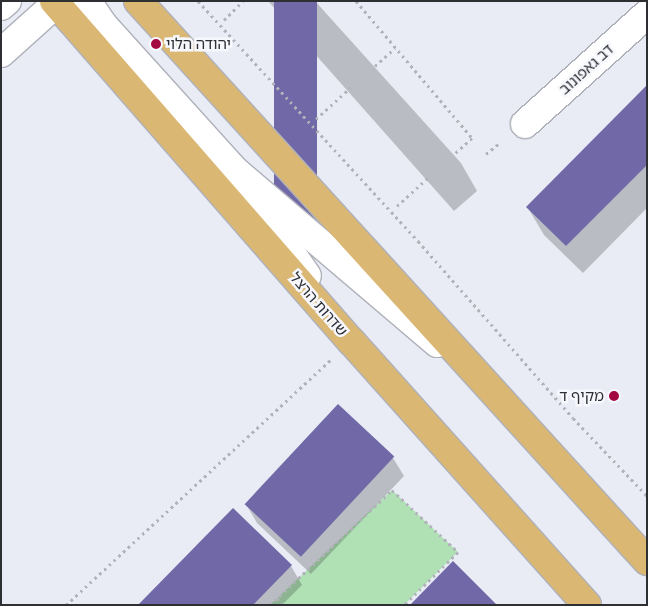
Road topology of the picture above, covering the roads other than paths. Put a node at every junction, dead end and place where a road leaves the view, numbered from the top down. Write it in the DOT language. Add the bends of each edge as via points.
graph roads {
  1 [pos="7,1"];
  2 [pos="87,1"];
  3 [pos="138,1"];
  4 [pos="57,2"];
  5 [pos="1,6"];
  6 [pos="647,14"];
  7 [pos="1,53"];
  8 [pos="524,124"];
  9 [pos="234,170"];
  10 [pos="351,341"];
  11 [pos="489,387"];
  12 [pos="647,561"];
  13 [pos="587,605"];
  1 -- 5 [label="street"];
  2 -- 9 [label="street" via="104,26"];
  3 -- 11 [label="main road"];
  4 -- 7 [label="street"];
  4 -- 10 [label="main road, שדרות הרצל"];
  6 -- 8 [label="street, דב גאפונוב"];
  9 -- 10 [label="street"];
  9 -- 11 [label="street"];
  10 -- 13 [label="main road, שדרות הרצל"];
  11 -- 12 [label="main road"];
}
